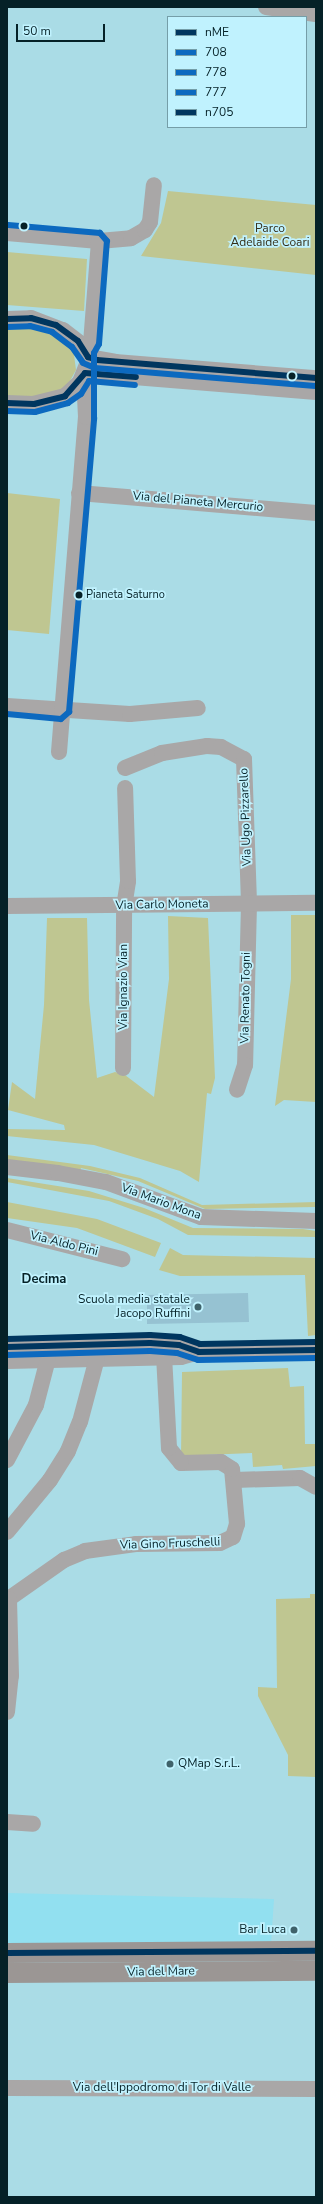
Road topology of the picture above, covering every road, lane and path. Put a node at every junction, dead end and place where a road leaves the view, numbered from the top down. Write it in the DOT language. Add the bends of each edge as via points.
graph roads {
  1 [pos="266,7"];
  2 [pos="316,14"];
  3 [pos="154,185"];
  4 [pos="7,233"];
  5 [pos="99,241"];
  6 [pos="7,319"];
  7 [pos="86,354"];
  8 [pos="85,375"];
  9 [pos="316,378"];
  10 [pos="316,392"];
  11 [pos="7,403"];
  12 [pos="79,493"];
  13 [pos="316,513"];
  14 [pos="7,706"];
  15 [pos="198,708"];
  16 [pos="61,711"];
  17 [pos="59,752"];
  18 [pos="125,768"];
  19 [pos="125,788"];
  20 [pos="316,903"];
  21 [pos="249,904"];
  22 [pos="7,906"];
  23 [pos="124,907"];
  24 [pos="123,1068"];
  25 [pos="237,1090"];
  26 [pos="7,1168"];
  27 [pos="316,1221"];
  28 [pos="7,1230"];
  29 [pos="122,1259"];
  30 [pos="7,1347"];
  31 [pos="316,1350"];
  32 [pos="199,1352"];
  33 [pos="164,1357"];
  34 [pos="97,1358"];
  35 [pos="48,1359"];
  36 [pos="7,1361"];
  37 [pos="7,1460"];
  38 [pos="235,1480"];
  39 [pos="316,1487"];
  40 [pos="7,1532"];
  41 [pos="8,1599"];
  42 [pos="7,1712"];
  43 [pos="7,1822"];
  44 [pos="33,1824"];
  45 [pos="316,1951"];
  46 [pos="7,1953"];
  47 [pos="316,1971"];
  48 [pos="7,1973"];
  49 [pos="7,2088"];
  50 [pos="316,2089"];
  1 -- 2 [label="street"];
  3 -- 5 [label="street" via="151,216 145,230 131,238"];
  4 -- 5 [label="street"];
  5 -- 7 [label="street" via="91,343"];
  6 -- 7 [label="street" via="31,318 56,325 71,335"];
  7 -- 8 [label="street"];
  7 -- 9 [label="street" via="97,360"];
  8 -- 10 [label="street"];
  8 -- 11 [label="street" via="73,391 60,398 34,404"];
  8 -- 12 [label="street" via="86,417"];
  12 -- 13 [label="street, Via del Pianeta Mercurio"];
  12 -- 16 [label="street"];
  14 -- 16 [label="street"];
  15 -- 16 [label="street" via="130,714"];
  16 -- 17 [label="street"];
  18 -- 21 [label="street, Via Ugo Pizzarello" via="162,753 207,746 226,749 244,759"];
  19 -- 23 [label="street, Via Ignazio Vian" via="128,881"];
  20 -- 21 [label="street, Via Carlo Moneta"];
  21 -- 23 [label="street, Via Carlo Moneta"];
  21 -- 25 [label="street, Via Renato Togni" via="244,1065"];
  22 -- 23 [label="street, Via Carlo Moneta"];
  23 -- 24 [label="street, Via Ignazio Vian"];
  26 -- 27 [label="street, Via Mario Mona" via="53,1172 106,1182 201,1217"];
  28 -- 29 [label="street, Via Aldo Pini"];
  30 -- 32 [label="street" via="150,1343 179,1345"];
  31 -- 32 [label="street"];
  32 -- 33 [label="street" via="181,1357"];
  33 -- 34 [label="street"];
  33 -- 38 [label="street, Via Gino Fruschelli" via="171,1453 181,1463 224,1463 232,1469"];
  34 -- 35 [label="street"];
  34 -- 40 [label="street" via="80,1422 68,1451 50,1480"];
  35 -- 36 [label="street"];
  35 -- 37 [label="street" via="34,1409"];
  38 -- 39 [label="street" via="300,1478"];
  38 -- 41 [label="street, Via Gino Fruschelli" via="237,1527 230,1540 220,1543 122,1545 85,1551 64,1560"];
  41 -- 42 [label="street" via="11,1676"];
  43 -- 44 [label="street"];
  45 -- 46 [label="main road"];
  47 -- 48 [label="main road, Via del Mare"];
  49 -- 50 [label="street, Via dell'Ippodromo di Tor di Valle"];
}
